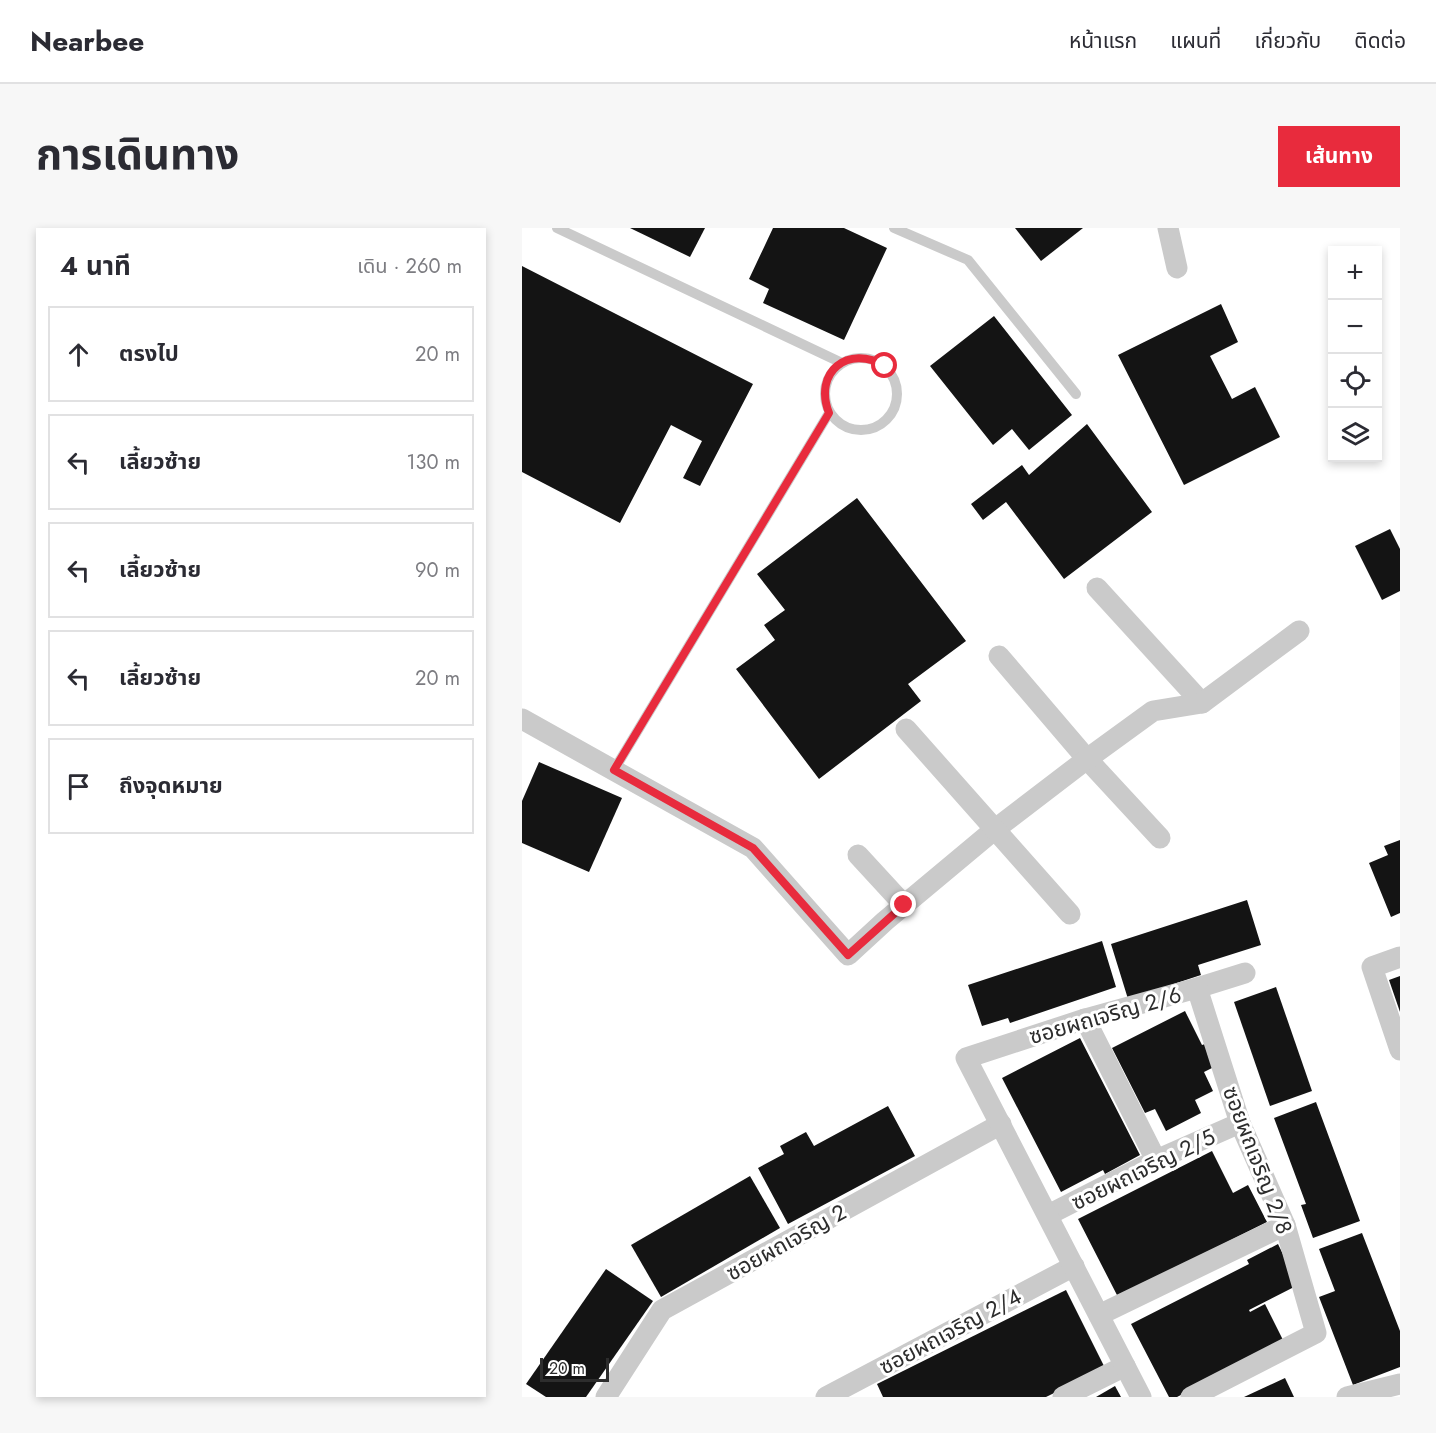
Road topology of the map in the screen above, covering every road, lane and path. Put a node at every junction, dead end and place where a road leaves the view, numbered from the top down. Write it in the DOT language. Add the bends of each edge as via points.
graph roads {
  1 [pos="557,228"];
  2 [pos="894,228"];
  3 [pos="1168,228"];
  4 [pos="1176,268"];
  5 [pos="842,363"];
  6 [pos="1076,394"];
  7 [pos="829,413"];
  8 [pos="1097,588"];
  9 [pos="1299,631"];
  10 [pos="999,656"];
  11 [pos="1202,703"];
  12 [pos="522,719"];
  13 [pos="906,729"];
  14 [pos="1086,759"];
  15 [pos="614,770"];
  16 [pos="994,830"];
  17 [pos="1160,838"];
  18 [pos="858,855"];
  19 [pos="904,905"];
  20 [pos="1070,914"];
  21 [pos="1400,957"];
  22 [pos="1245,973"];
  23 [pos="1197,988"];
  24 [pos="1084,1019"];
  25 [pos="1400,1050"];
  26 [pos="1240,1123"];
  27 [pos="1000,1124"];
  28 [pos="1156,1160"];
  29 [pos="1048,1215"];
  30 [pos="1285,1225"];
  31 [pos="1074,1266"];
  32 [pos="1099,1315"];
  33 [pos="1125,1366"];
  34 [pos="1400,1384"];
  35 [pos="831,1396"];
  36 [pos="606,1397"];
  37 [pos="1063,1397"];
  38 [pos="1141,1397"];
  39 [pos="1191,1397"];
  40 [pos="1347,1397"];
  1 -- 5 [label="lane"];
  2 -- 6 [label="lane" via="968,260"];
  3 -- 4 [label="street"];
  5 -- 7 [label="lane" via="833,370 824,391"];
  5 -- 7 [label="lane" via="864,357 885,366 896,385 895,408 880,425 858,430 847,428"];
  7 -- 15 [label="lane"];
  8 -- 11 [label="street"];
  9 -- 11 [label="street"];
  10 -- 14 [label="street"];
  11 -- 14 [label="street" via="1153,711"];
  12 -- 15 [label="street"];
  13 -- 16 [label="street"];
  14 -- 16 [label="street"];
  14 -- 17 [label="street"];
  15 -- 19 [label="street" via="753,848 848,955"];
  16 -- 19 [label="street"];
  16 -- 20 [label="street"];
  18 -- 19 [label="street"];
  21 -- 25 [label="street" via="1372,967"];
  22 -- 23 [label="street, ซอยผถเจริญ 2/6"];
  23 -- 24 [label="street, ซอยผถเจริญ 2/6"];
  23 -- 26 [label="street, ซอยผถเจริญ 2/8"];
  24 -- 27 [label="street, ซอยผถเจริญ 2/6" via="966,1058"];
  24 -- 28 [label="street"];
  26 -- 28 [label="street, ซอยผถเจริญ 2/5"];
  26 -- 30 [label="street, ซอยผถเจริญ 2/8"];
  27 -- 29 [label="street"];
  27 -- 36 [label="street, ซอยผถเจริญ 2" via="662,1310"];
  28 -- 29 [label="street, ซอยผถเจริญ 2/5"];
  29 -- 31 [label="street"];
  30 -- 32 [label="street"];
  30 -- 39 [label="street, ซอยผถเจริญ 2/8" via="1316,1333"];
  31 -- 32 [label="street"];
  31 -- 35 [label="street, ซอยผถเจริญ 2/4"];
  32 -- 33 [label="street"];
  33 -- 37 [label="street"];
  33 -- 38 [label="street"];
  34 -- 40 [label="street"];
}
